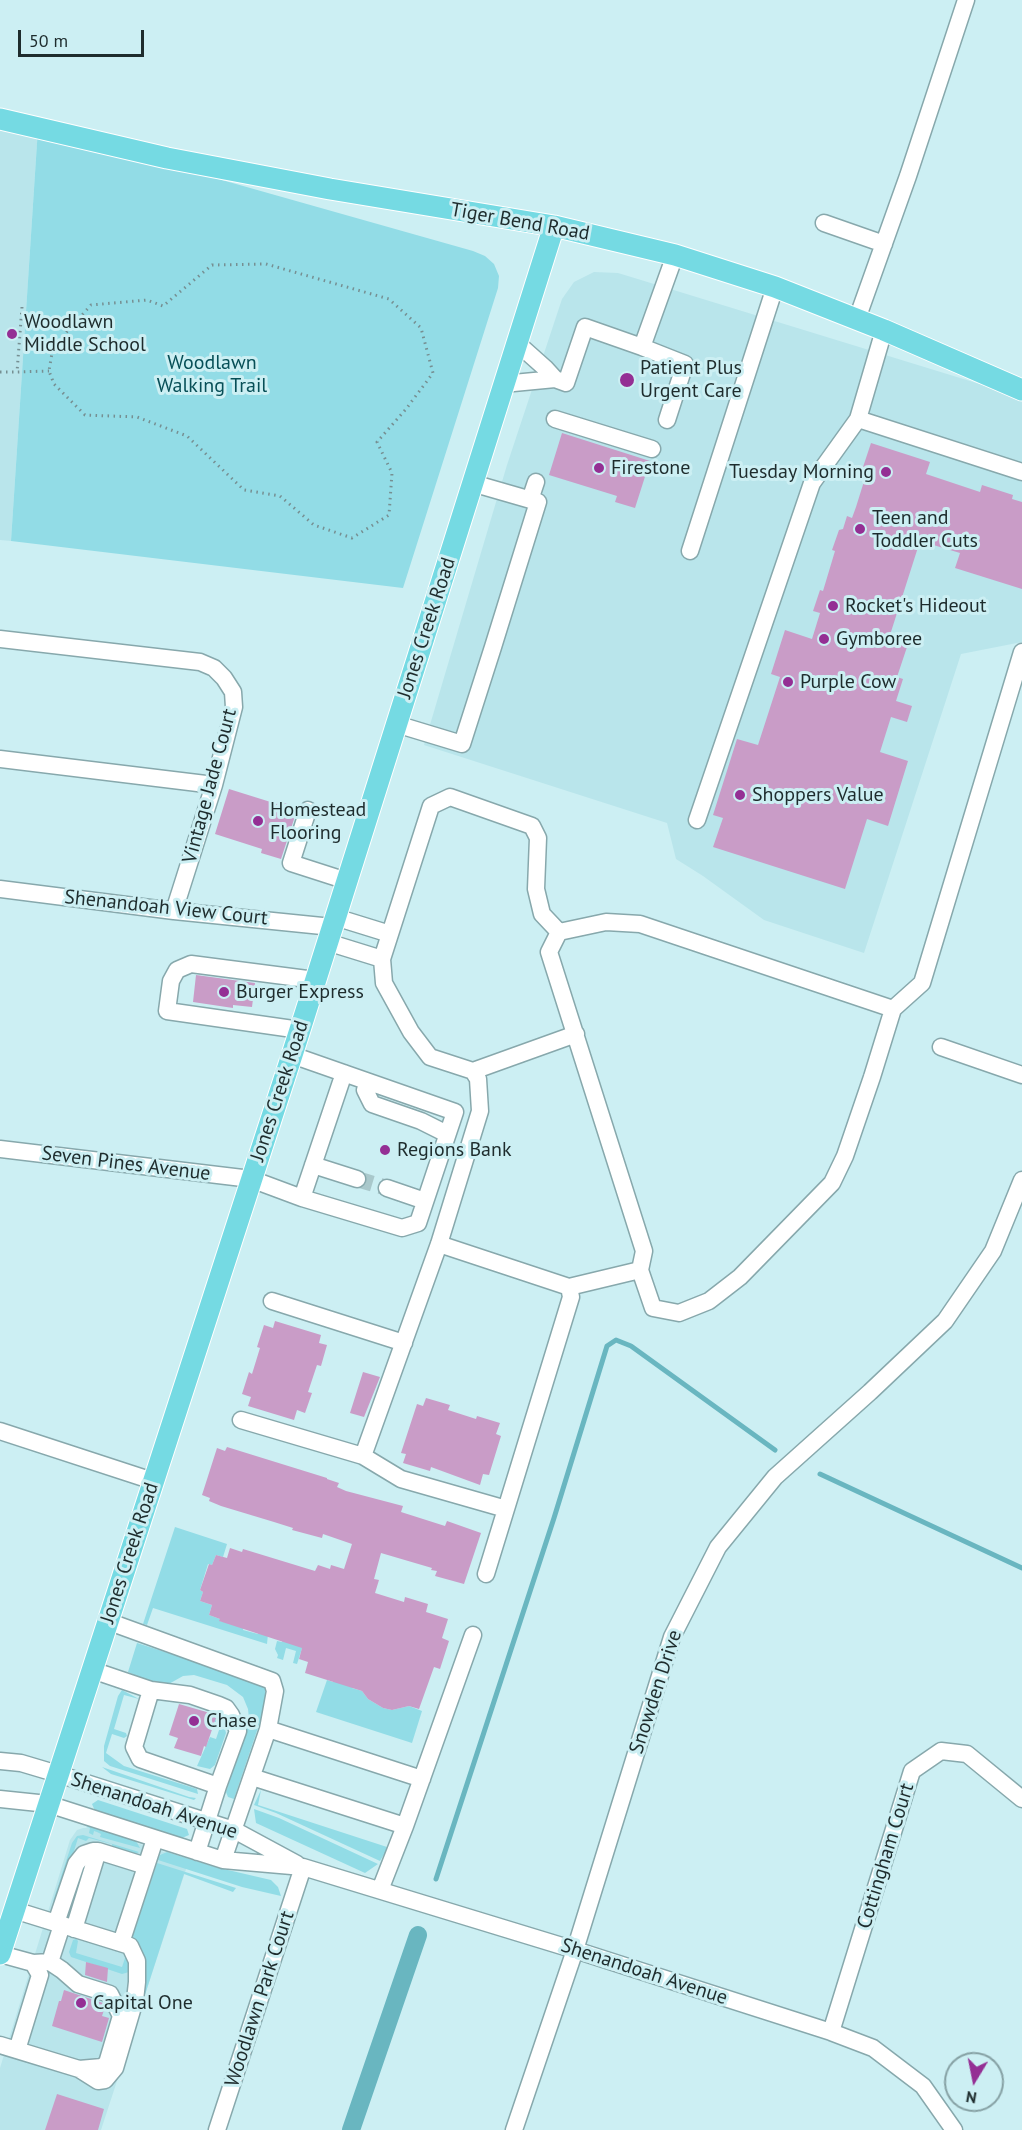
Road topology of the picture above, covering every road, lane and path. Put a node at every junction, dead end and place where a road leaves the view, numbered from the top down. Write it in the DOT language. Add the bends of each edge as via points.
graph roads {
  1 [pos="966,0"];
  2 [pos="0,118"];
  3 [pos="824,223"];
  4 [pos="554,226"];
  5 [pos="884,244"];
  6 [pos="675,255"];
  7 [pos="775,287"];
  8 [pos="22,307"];
  9 [pos="857,319"];
  10 [pos="884,330"];
  11 [pos="516,343"];
  12 [pos="642,347"];
  13 [pos="49,371"];
  14 [pos="0,372"];
  15 [pos="17,372"];
  16 [pos="555,379"];
  17 [pos="503,384"];
  18 [pos="1022,390"];
  19 [pos="555,419"];
  20 [pos="858,419"];
  21 [pos="668,420"];
  22 [pos="651,449"];
  23 [pos="1022,472"];
  24 [pos="536,482"];
  25 [pos="472,483"];
  26 [pos="530,500"];
  27 [pos="690,551"];
  28 [pos="0,639"];
  29 [pos="1022,652"];
  30 [pos="396,724"];
  31 [pos="0,759"];
  32 [pos="214,785"];
  33 [pos="308,810"];
  34 [pos="697,820"];
  35 [pos="346,881"];
  36 [pos="0,889"];
  37 [pos="174,911"];
  38 [pos="332,929"];
  39 [pos="559,932"];
  40 [pos="390,934"];
  41 [pos="382,959"];
  42 [pos="315,980"];
  43 [pos="893,1009"];
  44 [pos="300,1030"];
  45 [pos="576,1034"];
  46 [pos="941,1047"];
  47 [pos="292,1055"];
  48 [pos="473,1071"];
  49 [pos="344,1073"];
  50 [pos="1022,1075"];
  51 [pos="368,1082"];
  52 [pos="447,1134"];
  53 [pos="0,1149"];
  54 [pos="313,1165"];
  55 [pos="251,1179"];
  56 [pos="357,1179"];
  57 [pos="1022,1180"];
  58 [pos="387,1188"];
  59 [pos="302,1198"];
  60 [pos="425,1202"];
  61 [pos="439,1244"];
  62 [pos="640,1270"];
  63 [pos="569,1287"];
  64 [pos="273,1301"];
  65 [pos="404,1343"];
  66 [pos="241,1420"];
  67 [pos="0,1431"];
  68 [pos="25,1440"];
  69 [pos="0,1441"];
  70 [pos="363,1456"];
  71 [pos="153,1481"];
  72 [pos="506,1509"];
  73 [pos="486,1574"];
  74 [pos="108,1622"];
  75 [pos="473,1635"];
  76 [pos="92,1670"];
  77 [pos="151,1690"];
  78 [pos="268,1729"];
  79 [pos="0,1761"];
  80 [pos="58,1774"];
  81 [pos="252,1777"];
  82 [pos="422,1779"];
  83 [pos="218,1786"];
  84 [pos="0,1799"];
  85 [pos="1022,1799"];
  86 [pos="48,1804"];
  87 [pos="207,1821"];
  88 [pos="405,1826"];
  89 [pos="234,1830"];
  90 [pos="155,1839"];
  91 [pos="197,1852"];
  92 [pos="223,1860"];
  93 [pos="146,1866"];
  94 [pos="303,1867"];
  95 [pos="380,1890"];
  96 [pos="14,1910"];
  97 [pos="64,1926"];
  98 [pos="121,1943"];
  99 [pos="1,1950"];
  100 [pos="575,1950"];
  101 [pos="41,1963"];
  102 [pos="831,2032"];
  103 [pos="0,2045"];
  104 [pos="17,2050"];
  105 [pos="79,2069"];
  106 [pos="218,2130"];
  107 [pos="514,2130"];
  108 [pos="954,2130"];
  1 -- 5 [label="street"];
  2 -- 4 [label="main road, Tiger Bend Road" via="202,165"];
  3 -- 5 [label="street"];
  4 -- 6 [label="main road, Tiger Bend Road"];
  4 -- 11 [label="main road, Jones Creek Road"];
  5 -- 9 [label="street"];
  6 -- 7 [label="main road, Tiger Bend Road"];
  6 -- 12 [label="street"];
  7 -- 9 [label="main road, Tiger Bend Road"];
  7 -- 27 [label="street"];
  8 -- 15 [label="path"];
  9 -- 10 [label="main road, Tiger Bend Road"];
  10 -- 18 [label="main road, Tiger Bend Road"];
  10 -- 20 [label="street"];
  11 -- 16 [label="street"];
  11 -- 17 [label="main road, Jones Creek Road"];
  12 -- 16 [label="street" via="585,327 566,383"];
  12 -- 21 [label="street" via="685,364"];
  13 -- 13 [label="path" via="54,384 85,415 137,417 187,436 244,490 280,496 314,525 352,538 389,514 392,473 377,442 433,374 422,328 390,298 266,264 212,265 163,306 147,300 91,305 53,346"];
  13 -- 15 [label="path"];
  14 -- 15 [label="path"];
  16 -- 17 [label="street"];
  17 -- 25 [label="main road, Jones Creek Road"];
  19 -- 22 [label="street"];
  20 -- 23 [label="street"];
  20 -- 34 [label="street" via="812,483"];
  24 -- 26 [label="street"];
  25 -- 26 [label="street"];
  25 -- 30 [label="main road, Jones Creek Road"];
  26 -- 30 [label="street" via="538,502 462,744"];
  28 -- 32 [label="street, Vintage Jade Court" via="200,662 214,668 233,692 234,707"];
  29 -- 43 [label="street" via="922,983"];
  30 -- 35 [label="main road, Jones Creek Road"];
  31 -- 32 [label="street"];
  32 -- 37 [label="street, Vintage Jade Court"];
  33 -- 35 [label="street" via="291,863"];
  35 -- 38 [label="main road, Jones Creek Road"];
  36 -- 37 [label="street, Shenandoah View Court"];
  37 -- 38 [label="street, Shenandoah View Court"];
  38 -- 40 [label="street"];
  38 -- 41 [label="street"];
  38 -- 42 [label="main road, Jones Creek Road"];
  39 -- 40 [label="street" via="542,914 536,889 538,838 532,826 450,797 431,806"];
  39 -- 43 [label="street" via="606,922 640,924"];
  39 -- 45 [label="street" via="549,952"];
  40 -- 41 [label="street"];
  41 -- 48 [label="street" via="384,983 430,1057"];
  42 -- 44 [label="main road, Jones Creek Road"];
  42 -- 44 [label="street" via="191,963 177,970 171,981 167,1011"];
  43 -- 62 [label="street" via="845,1156 832,1183 740,1277 709,1301 679,1313 653,1308"];
  44 -- 47 [label="main road, Jones Creek Road"];
  45 -- 48 [label="street"];
  45 -- 62 [label="street" via="644,1251"];
  46 -- 50 [label="street"];
  47 -- 49 [label="street"];
  47 -- 55 [label="main road, Jones Creek Road"];
  48 -- 61 [label="street" via="478,1079 480,1111"];
  49 -- 51 [label="street"];
  49 -- 54 [label="street"];
  51 -- 52 [label="street" via="365,1090 372,1104"];
  51 -- 52 [label="street" via="455,1112"];
  52 -- 60 [label="street"];
  53 -- 55 [label="street, Seven Pines Avenue"];
  54 -- 56 [label="street"];
  54 -- 59 [label="street"];
  55 -- 59 [label="street, Seven Pines Avenue"];
  55 -- 71 [label="main road, Jones Creek Road"];
  57 -- 100 [label="street, Snowden Drive" via="993,1251 945,1321 775,1477 718,1546 672,1637"];
  58 -- 60 [label="street"];
  59 -- 60 [label="street, Seven Pines Avenue" via="402,1228 418,1223"];
  61 -- 63 [label="street"];
  61 -- 65 [label="street"];
  62 -- 63 [label="street"];
  63 -- 72 [label="street" via="572,1297"];
  64 -- 65 [label="street"];
  65 -- 70 [label="street"];
  66 -- 70 [label="street"];
  67 -- 68 [label="street"];
  68 -- 69 [label="street"];
  68 -- 71 [label="street"];
  70 -- 72 [label="street" via="401,1479"];
  71 -- 74 [label="main road, Jones Creek Road"];
  72 -- 73 [label="street"];
  74 -- 76 [label="main road, Jones Creek Road"];
  74 -- 78 [label="street" via="272,1681 275,1691"];
  75 -- 82 [label="street"];
  76 -- 77 [label="street"];
  76 -- 80 [label="main road, Jones Creek Road"];
  77 -- 83 [label="street" via="134,1747 137,1756"];
  77 -- 83 [label="street" via="219,1704 231,1715 238,1731"];
  78 -- 81 [label="street"];
  78 -- 82 [label="street"];
  79 -- 80 [label="street, Shenandoah Avenue"];
  80 -- 86 [label="main road, Jones Creek Road"];
  80 -- 87 [label="street, Shenandoah Avenue"];
  81 -- 88 [label="street"];
  81 -- 89 [label="street"];
  82 -- 88 [label="street"];
  83 -- 87 [label="street"];
  84 -- 86 [label="street, Shenandoah Avenue"];
  85 -- 102 [label="street, Cottingham Court" via="968,1754 941,1752 912,1771"];
  86 -- 90 [label="street, Shenandoah Avenue"];
  86 -- 96 [label="main road, Jones Creek Road"];
  87 -- 89 [label="street, Shenandoah Avenue"];
  87 -- 91 [label="street"];
  88 -- 95 [label="street"];
  89 -- 92 [label="street"];
  89 -- 94 [label="street, Shenandoah Avenue"];
  90 -- 91 [label="street, Shenandoah Avenue"];
  90 -- 93 [label="street"];
  91 -- 92 [label="street, Shenandoah Avenue"];
  92 -- 94 [label="street, Shenandoah Avenue"];
  93 -- 97 [label="street" via="98,1851"];
  93 -- 98 [label="street"];
  94 -- 95 [label="street, Shenandoah Avenue"];
  94 -- 106 [label="street, Woodlawn Park Court"];
  95 -- 100 [label="street, Shenandoah Avenue"];
  96 -- 97 [label="street"];
  96 -- 99 [label="main road, Jones Creek Road"];
  97 -- 98 [label="street"];
  97 -- 101 [label="street"];
  98 -- 105 [label="street" via="130,1946 137,1961 137,1982 115,2068 105,2080 98,2081"];
  99 -- 101 [label="street"];
  100 -- 102 [label="street, Shenandoah Avenue"];
  100 -- 107 [label="street, Snowden Drive"];
  101 -- 104 [label="street"];
  101 -- 105 [label="street" via="62,1970 78,1984 110,1994 121,2016 107,2063"];
  102 -- 108 [label="street, Shenandoah Avenue" via="873,2048 923,2086"];
  103 -- 104 [label="street"];
  104 -- 105 [label="street"];
}
